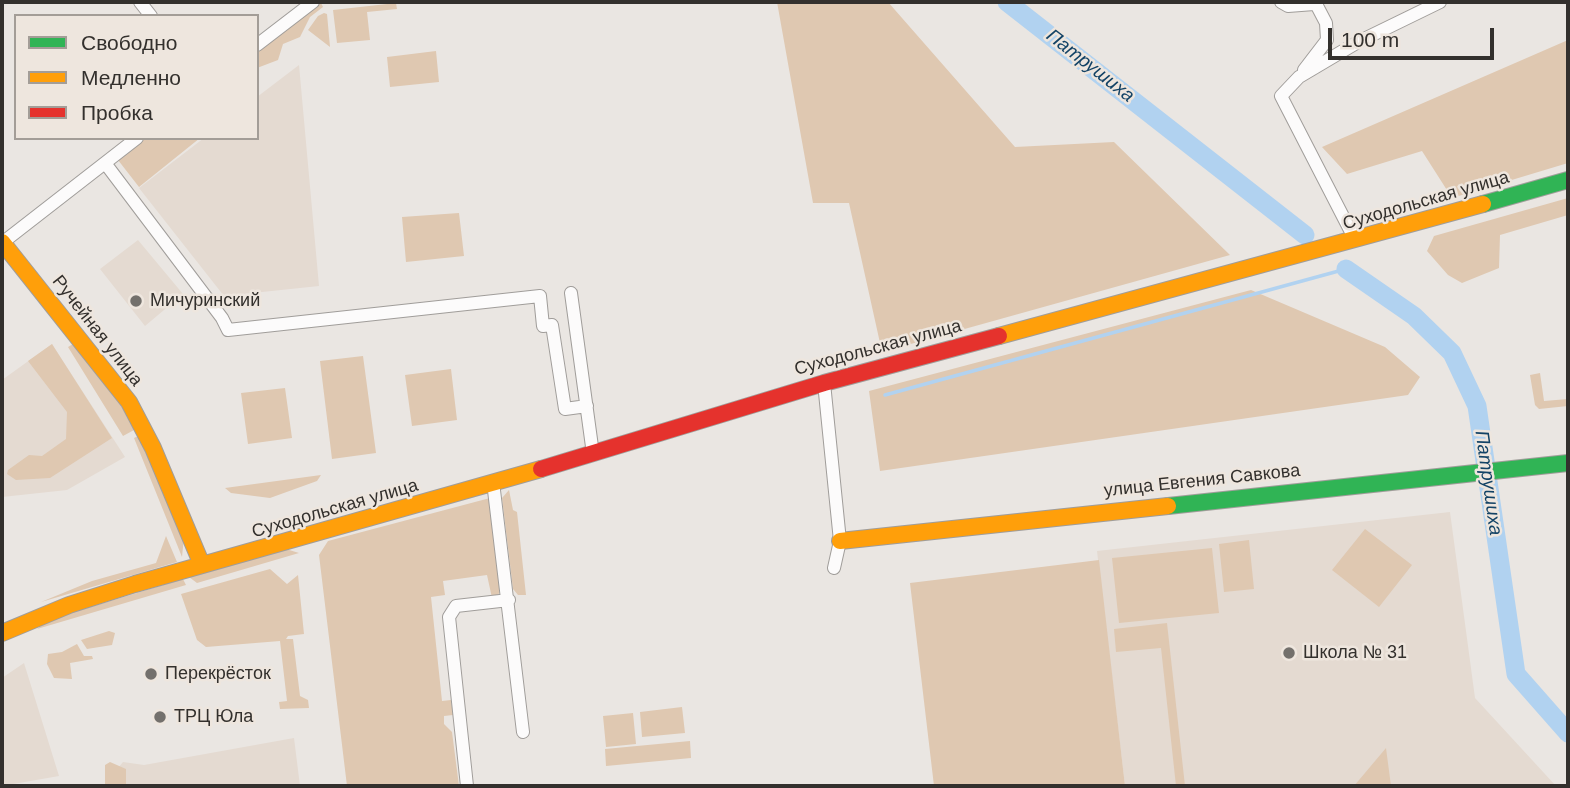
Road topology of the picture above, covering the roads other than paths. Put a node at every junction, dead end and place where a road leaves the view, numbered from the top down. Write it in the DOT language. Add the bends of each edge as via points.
graph roads {
  1 [pos="313,2"];
  2 [pos="1281,2"];
  3 [pos="1440,2"];
  4 [pos="1314,3"];
  5 [pos="259,43"];
  6 [pos="1299,76"];
  7 [pos="134,140"];
  8 [pos="105,163"];
  9 [pos="1568,180"];
  10 [pos="1360,239"];
  11 [pos="2,243"];
  12 [pos="571,293"];
  13 [pos="824,383"];
  14 [pos="587,406"];
  15 [pos="593,454"];
  16 [pos="1568,463"];
  17 [pos="493,482"];
  18 [pos="840,541"];
  19 [pos="202,565"];
  20 [pos="834,568"];
  21 [pos="509,600"];
  22 [pos="2,633"];
  23 [pos="523,732"];
  24 [pos="467,786"];
  1 -- 5 [label="street"];
  2 -- 4 [label="street" via="1288,6"];
  3 -- 6 [label="street"];
  4 -- 6 [label="street" via="1326,23 1327,40"];
  6 -- 10 [label="street" via="1281,96 1351,232"];
  7 -- 8 [label="street"];
  8 -- 11 [label="street"];
  8 -- 14 [label="street" via="228,330 540,296 543,326 552,325 565,409"];
  9 -- 10 [label="main road, Суходольская улица"];
  10 -- 13 [label="main road, Суходольская улица"];
  11 -- 19 [label="main road, Ручейная улица" via="129,402"];
  12 -- 14 [label="street"];
  13 -- 15 [label="main road, Суходольская улица"];
  13 -- 18 [label="street"];
  14 -- 15 [label="street"];
  15 -- 17 [label="main road, Суходольская улица"];
  16 -- 18 [label="main road, улица Евгения Савкова"];
  17 -- 19 [label="main road, Суходольская улица"];
  17 -- 21 [label="street"];
  18 -- 20 [label="street"];
  19 -- 22 [label="main road" via="69,605"];
  21 -- 23 [label="street"];
  21 -- 24 [label="street" via="456,606 449,617"];
}
